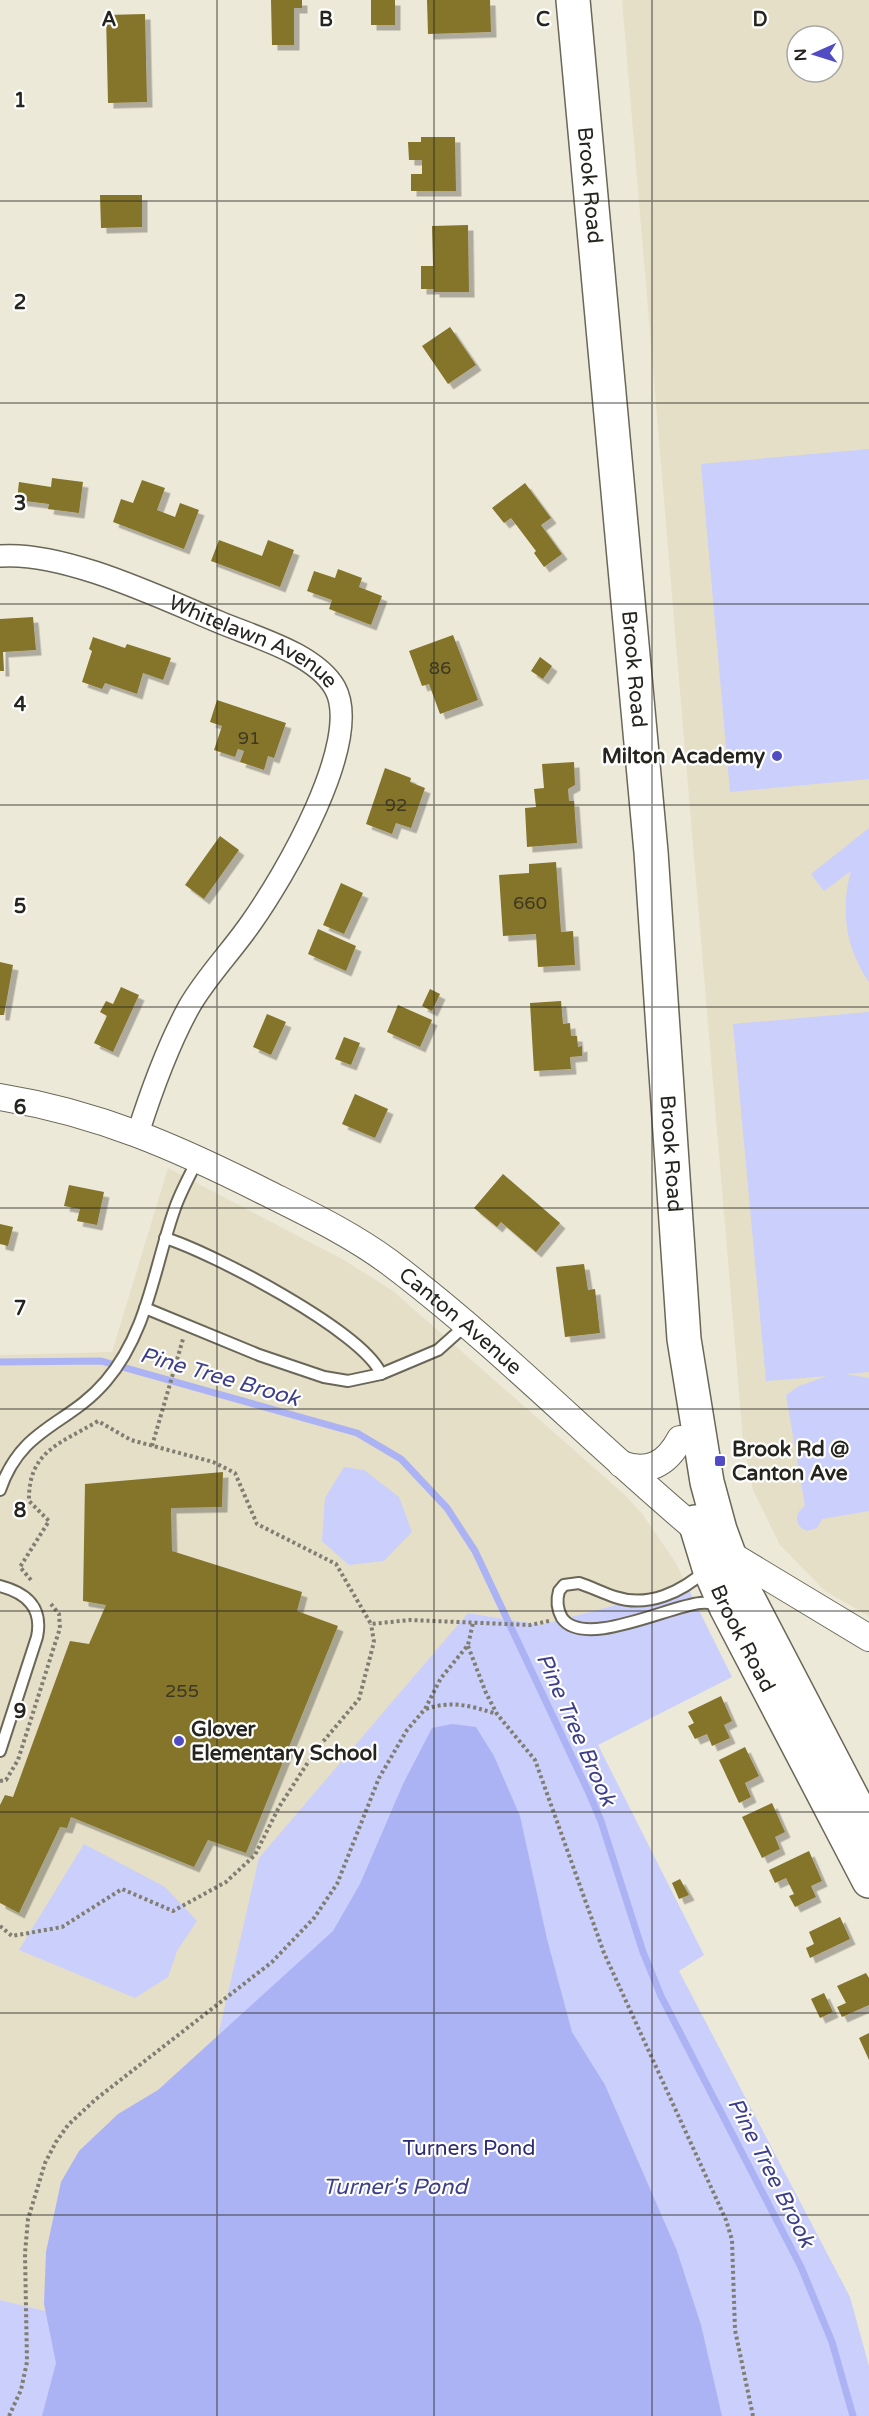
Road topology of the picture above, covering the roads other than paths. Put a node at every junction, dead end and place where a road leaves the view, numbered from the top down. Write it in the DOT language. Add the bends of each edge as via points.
graph roads {
  1 [pos="573,0"];
  2 [pos="0,556"];
  3 [pos="0,1097"];
  4 [pos="138,1132"];
  5 [pos="199,1159"];
  6 [pos="165,1238"];
  7 [pos="145,1308"];
  8 [pos="466,1325"];
  9 [pos="684,1339"];
  10 [pos="381,1374"];
  11 [pos="680,1439"];
  12 [pos="621,1464"];
  13 [pos="0,1490"];
  14 [pos="697,1530"];
  15 [pos="718,1561"];
  16 [pos="0,1586"];
  17 [pos="726,1607"];
  18 [pos="869,1638"];
  19 [pos="0,1750"];
  20 [pos="869,1830"];
  21 [pos="869,1881"];
  1 -- 9 [label="main road, Brook Road" via="651,852"];
  2 -- 4 [label="street, Whitelawn Avenue" via="30,556 65,563 288,651 316,666 340,699 339,743 304,833 256,916 190,1007 166,1052"];
  3 -- 4 [label="street, Canton Avenue"];
  4 -- 5 [label="street, Canton Avenue"];
  5 -- 6 [label="lane" via="179,1196"];
  5 -- 8 [label="street, Canton Avenue" via="365,1245"];
  6 -- 7 [label="lane"];
  6 -- 10 [label="lane" via="205,1254 316,1315 368,1354"];
  7 -- 10 [label="lane" via="324,1377 348,1381"];
  7 -- 13 [label="lane" via="130,1349 106,1381 24,1445"];
  8 -- 10 [label="lane" via="438,1350"];
  8 -- 12 [label="street, Canton Avenue"];
  9 -- 11 [label="main road, Brook Road"];
  9 -- 15 [label="main road, Brook Road"];
  11 -- 12 [label="street" via="669,1457 652,1467 641,1469"];
  11 -- 14 [label="main road, Brook Road"];
  12 -- 14 [label="street, Canton Avenue"];
  14 -- 15 [label="main road, Brook Road"];
  15 -- 17 [label="main road, Brook Road"];
  15 -- 17 [label="lane" via="681,1589 661,1597 624,1599 572,1583 559,1591 557,1607 566,1623 590,1629 699,1603"];
  15 -- 18 [label="street"];
  15 -- 20 [label="main road, Brook Road" via="752,1606"];
  16 -- 19 [label="lane" via="15,1590 32,1602 39,1618 37,1637"];
  17 -- 21 [label="main road, Brook Road"];
}
